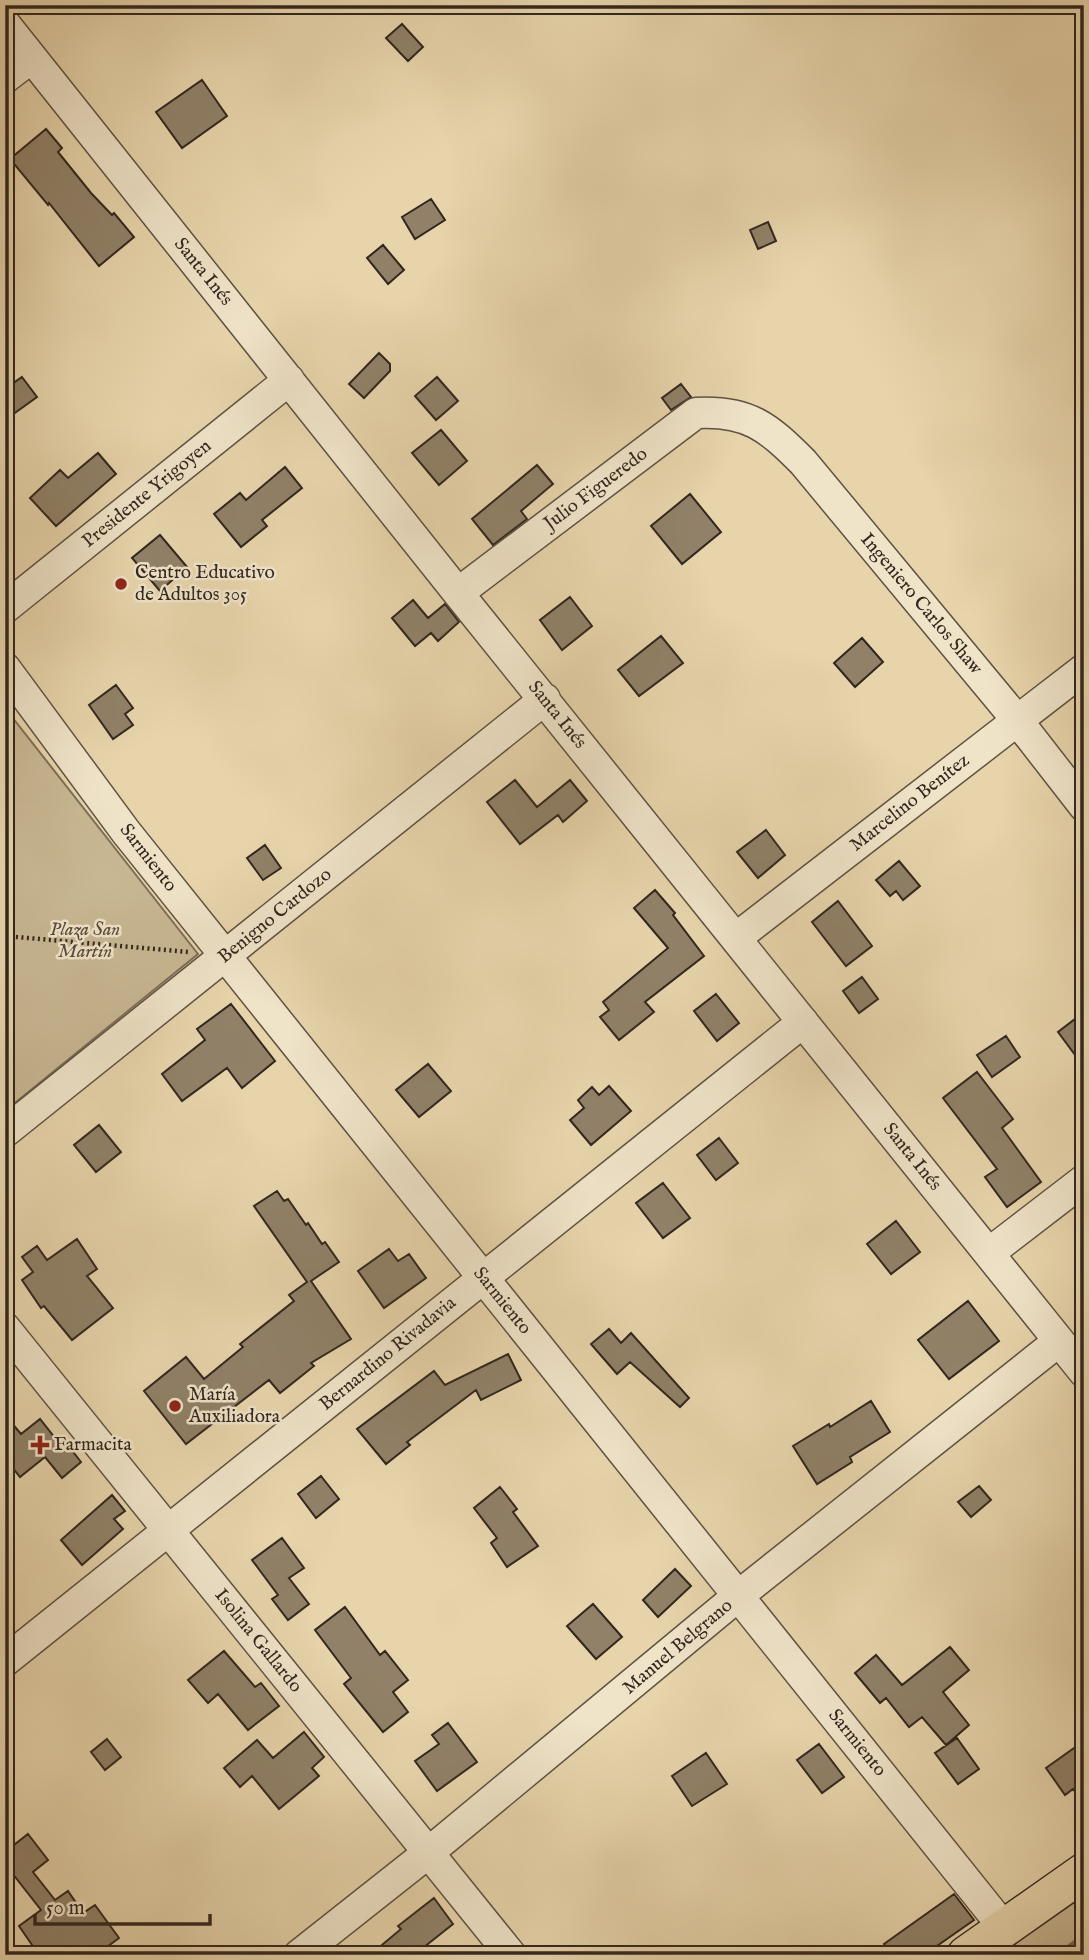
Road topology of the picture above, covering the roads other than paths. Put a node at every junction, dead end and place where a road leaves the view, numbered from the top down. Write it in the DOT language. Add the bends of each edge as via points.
graph roads {
  1 [pos="5,23"];
  2 [pos="31,58"];
  3 [pos="5,78"];
  4 [pos="289,380"];
  5 [pos="744,417"];
  6 [pos="458,593"];
  7 [pos="5,608"];
  8 [pos="5,668"];
  9 [pos="1084,669"];
  10 [pos="545,699"];
  11 [pos="1017,720"];
  12 [pos="1084,806"];
  13 [pos="736,938"];
  14 [pos="225,955"];
  15 [pos="803,1022"];
  16 [pos="5,1132"];
  17 [pos="1084,1180"];
  18 [pos="989,1253"];
  19 [pos="483,1278"];
  20 [pos="5,1328"];
  21 [pos="1059,1341"];
  22 [pos="1084,1372"];
  23 [pos="169,1529"];
  24 [pos="738,1596"];
  25 [pos="5,1661"];
  26 [pos="429,1853"];
  27 [pos="1084,1872"];
  28 [pos="1005,1928"];
  29 [pos="299,1955"];
  30 [pos="511,1955"];
  31 [pos="966,1955"];
  1 -- 2 [label="street, Santa Inés"];
  2 -- 3 [label="street"];
  2 -- 4 [label="street, Santa Inés"];
  4 -- 6 [label="street, Santa Inés"];
  4 -- 7 [label="street, Presidente Yrigoyen"];
  5 -- 6 [label="street, Julio Figueredo" via="696,413"];
  5 -- 11 [label="street, Ingeniero Carlos Shaw" via="774,433 803,462"];
  6 -- 10 [label="street, Santa Inés"];
  8 -- 14 [label="street, Sarmiento"];
  9 -- 11 [label="street, Marcelino Benítez"];
  10 -- 13 [label="street, Santa Inés"];
  10 -- 14 [label="street, Benigno Cardozo"];
  11 -- 12 [label="street, Ingeniero Carlos Shaw"];
  11 -- 13 [label="street, Marcelino Benítez"];
  13 -- 15 [label="street, Santa Inés"];
  14 -- 16 [label="street, Benigno Cardozo"];
  14 -- 19 [label="street, Sarmiento"];
  15 -- 18 [label="street, Santa Inés"];
  15 -- 19 [label="street, Bernardino Rivadavia"];
  17 -- 18 [label="street"];
  18 -- 21 [label="street, Santa Inés"];
  19 -- 23 [label="street, Bernardino Rivadavia"];
  19 -- 24 [label="street, Sarmiento"];
  20 -- 23 [label="street, Isolina Gallardo"];
  21 -- 22 [label="street, Santa Inés"];
  21 -- 24 [label="street, Manuel Belgrano"];
  23 -- 25 [label="street, Bernardino Rivadavia"];
  23 -- 26 [label="street, Isolina Gallardo"];
  24 -- 26 [label="street, Manuel Belgrano"];
  24 -- 28 [label="street, Sarmiento"];
  26 -- 29 [label="street, Manuel Belgrano"];
  26 -- 30 [label="street, Isolina Gallardo"];
  27 -- 28 [label="main road"];
  28 -- 31 [label="main road"];
}
